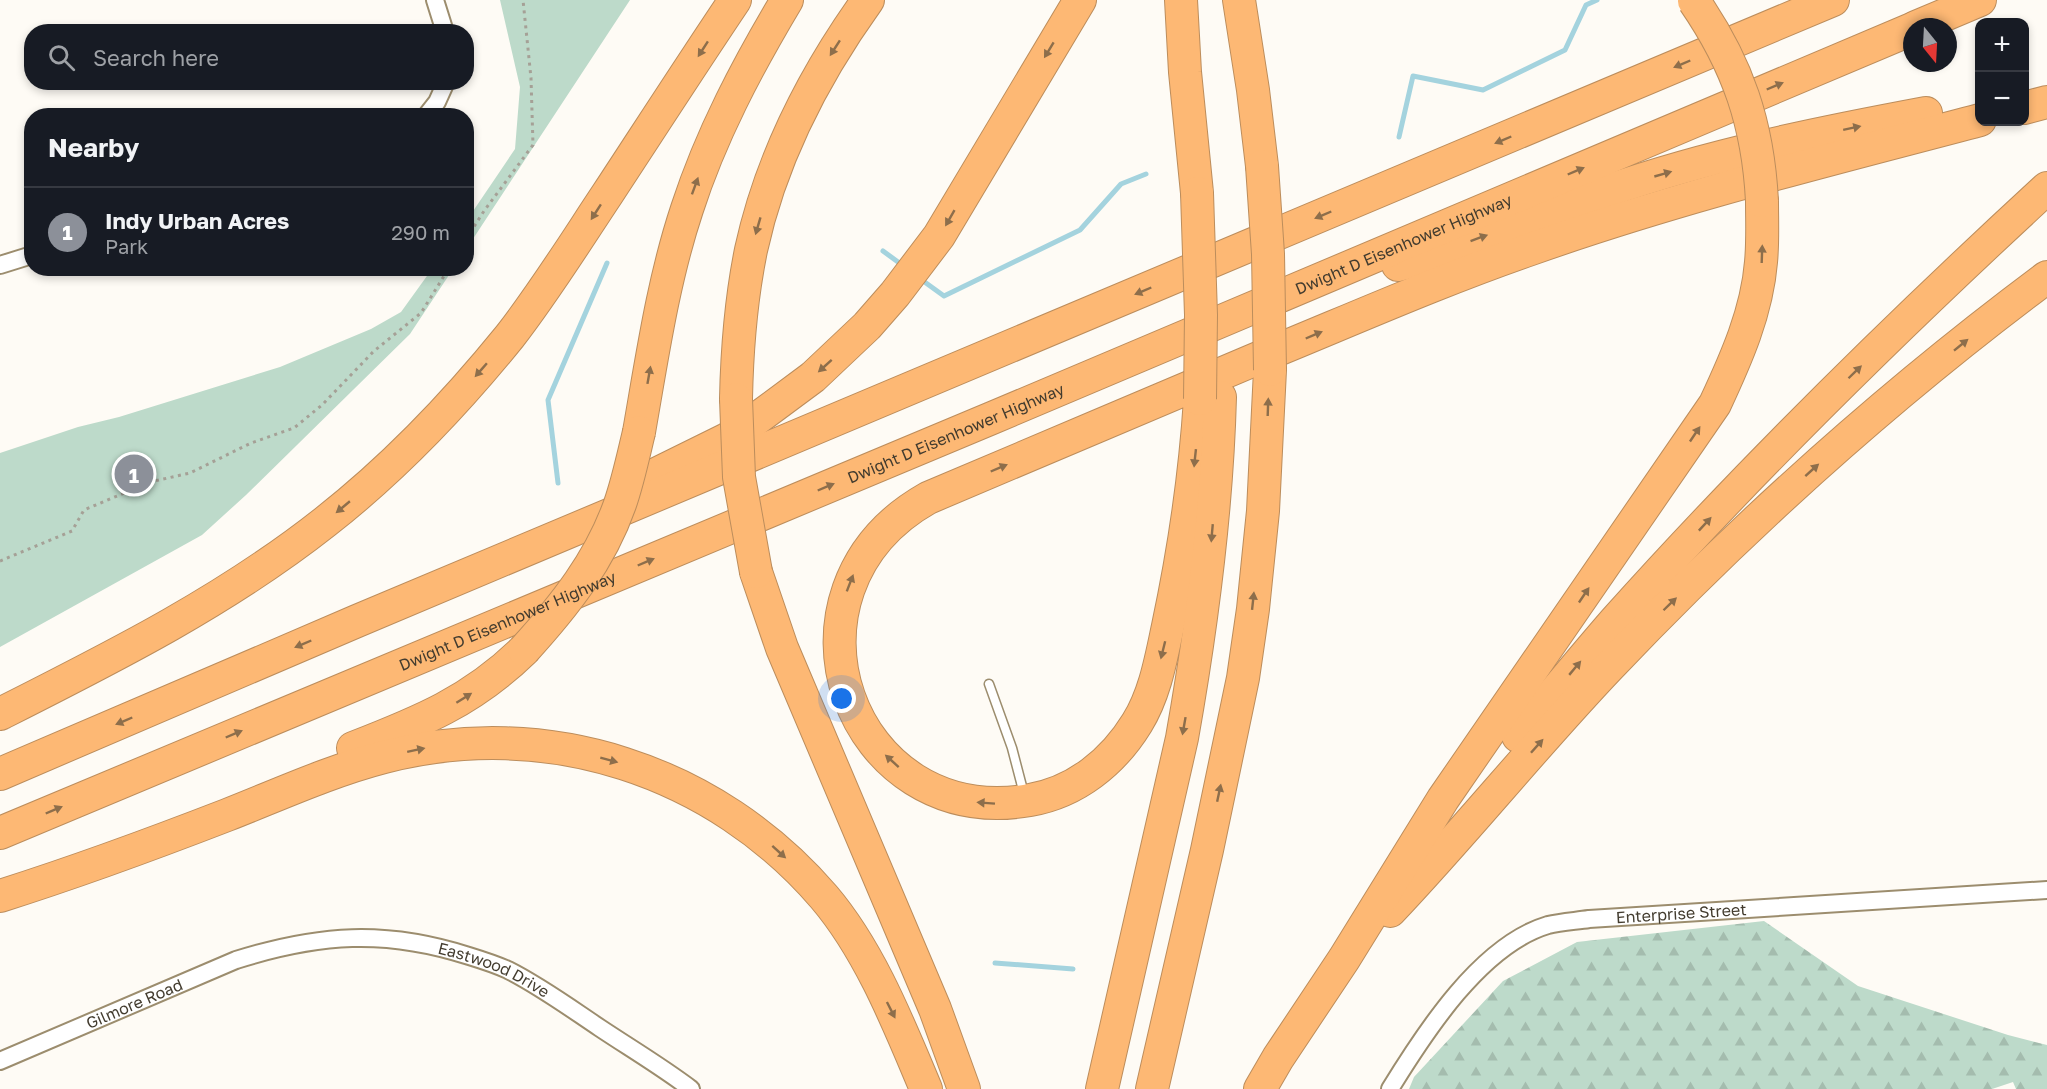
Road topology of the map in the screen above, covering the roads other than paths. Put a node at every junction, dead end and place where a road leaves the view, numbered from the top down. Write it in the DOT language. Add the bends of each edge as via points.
graph roads {
  1 [pos="435,0"];
  2 [pos="735,0"];
  3 [pos="788,0"];
  4 [pos="868,0"];
  5 [pos="1080,0"];
  6 [pos="1181,0"];
  7 [pos="1189,0"];
  8 [pos="1239,0"];
  9 [pos="1817,0"];
  10 [pos="1833,0"];
  11 [pos="1980,0"];
  12 [pos="1694,1"];
  13 [pos="1937,18"];
  14 [pos="442,24"];
  15 [pos="1764,29"];
  16 [pos="1903,33"];
  17 [pos="442,90"];
  18 [pos="2047,90"];
  19 [pos="2029,93"];
  20 [pos="2047,102"];
  21 [pos="1975,104"];
  22 [pos="2029,107"];
  23 [pos="431,108"];
  24 [pos="1975,121"];
  25 [pos="2047,188"];
  26 [pos="1205,190"];
  27 [pos="24,258"];
  28 [pos="0,266"];
  29 [pos="2047,277"];
  30 [pos="1290,292"];
  31 [pos="1210,395"];
  32 [pos="357,621"];
  33 [pos="989,684"];
  34 [pos="0,714"];
  35 [pos="0,774"];
  36 [pos="1025,801"];
  37 [pos="0,832"];
  38 [pos="1404,864"];
  39 [pos="2047,890"];
  40 [pos="0,895"];
  41 [pos="267,950"];
  42 [pos="1344,959"];
  43 [pos="0,1061"];
  44 [pos="691,1089"];
  45 [pos="926,1089"];
  46 [pos="964,1089"];
  47 [pos="1102,1089"];
  48 [pos="1152,1089"];
  49 [pos="1260,1089"];
  50 [pos="1390,1089"];
  1 -- 14 [label="street"];
  2 -- 34 [label="highway, one-way" via="531,308 483,368 376,479 326,522 250,577 155,634"];
  40 -- 3 [label="highway, one-way, bridge" via="61,865 434,715 490,681 524,650 576,588 601,547 620,504 686,210 735,92"];
  4 -- 46 [label="highway, one-way, bridge" via="818,75 793,126 776,166 751,250 737,357 739,477 756,572 782,648 935,1009"];
  5 -- 32 [label="highway, one-way" via="939,236 867,326 813,377 727,439 479,556"];
  6 -- 26 [label="highway" via="1185,72"];
  7 -- 26 [label="highway" via="1205,96"];
  48 -- 8 [label="highway, one-way, bridge" via="1243,678 1263,511 1270,370 1268,254 1262,166"];
  9 -- 15 [label="highway"];
  10 -- 15 [label="highway"];
  11 -- 13 [label="highway"];
  38 -- 12 [label="highway, one-way, bridge" via="1443,799 1715,404 1746,331 1761,263 1758,153 1743,92 1722,45"];
  15 -- 32 [label="highway, one-way"];
  30 -- 16 [label="highway, Dwight D Eisenhower Highway, one-way"];
  17 -- 23 [label="street"];
  18 -- 19 [label="highway"];
  20 -- 22 [label="highway"];
  30 -- 21 [label="highway, one-way" via="1424,258 1608,190 1690,166 1820,134"];
  36 -- 24 [label="highway, one-way" via="982,803 941,792 913,778 877,747 851,700 841,668 838,636 850,583 882,532 907,510 1327,329 1530,249 1728,187"];
  38 -- 25 [label="highway, one-way" via="1456,810 1614,622 1748,479"];
  26 -- 31 [label="highway" via="1219,280"];
  27 -- 28 [label="street"];
  42 -- 29 [label="highway, one-way" via="1430,870 1606,670 1733,542 1851,435"];
  37 -- 30 [label="highway, Dwight D Eisenhower Highway, one-way"];
  31 -- 36 [label="highway, one-way" via="1180,571 1147,705 1129,736 1096,770 1071,786"];
  31 -- 47 [label="highway, one-way" via="1211,539 1206,595 1182,738"];
  32 -- 35 [label="highway, one-way"];
  33 -- 36 [label="lane" via="1012,748"];
  38 -- 42 [label="highway"];
  39 -- 50 [label="street, Enterprise Street" via="1589,920 1548,926 1512,942 1487,961 1446,1008"];
  40 -- 45 [label="highway, one-way" via="67,875 384,758 472,743 546,746 659,775 708,800 782,854 825,898 860,951 900,1027"];
  41 -- 43 [label="street, Gilmore Road"];
  41 -- 44 [label="street, Eastwood Drive" via="308,941 371,938 420,943 493,964 530,981"];
  42 -- 49 [label="highway"];
}
